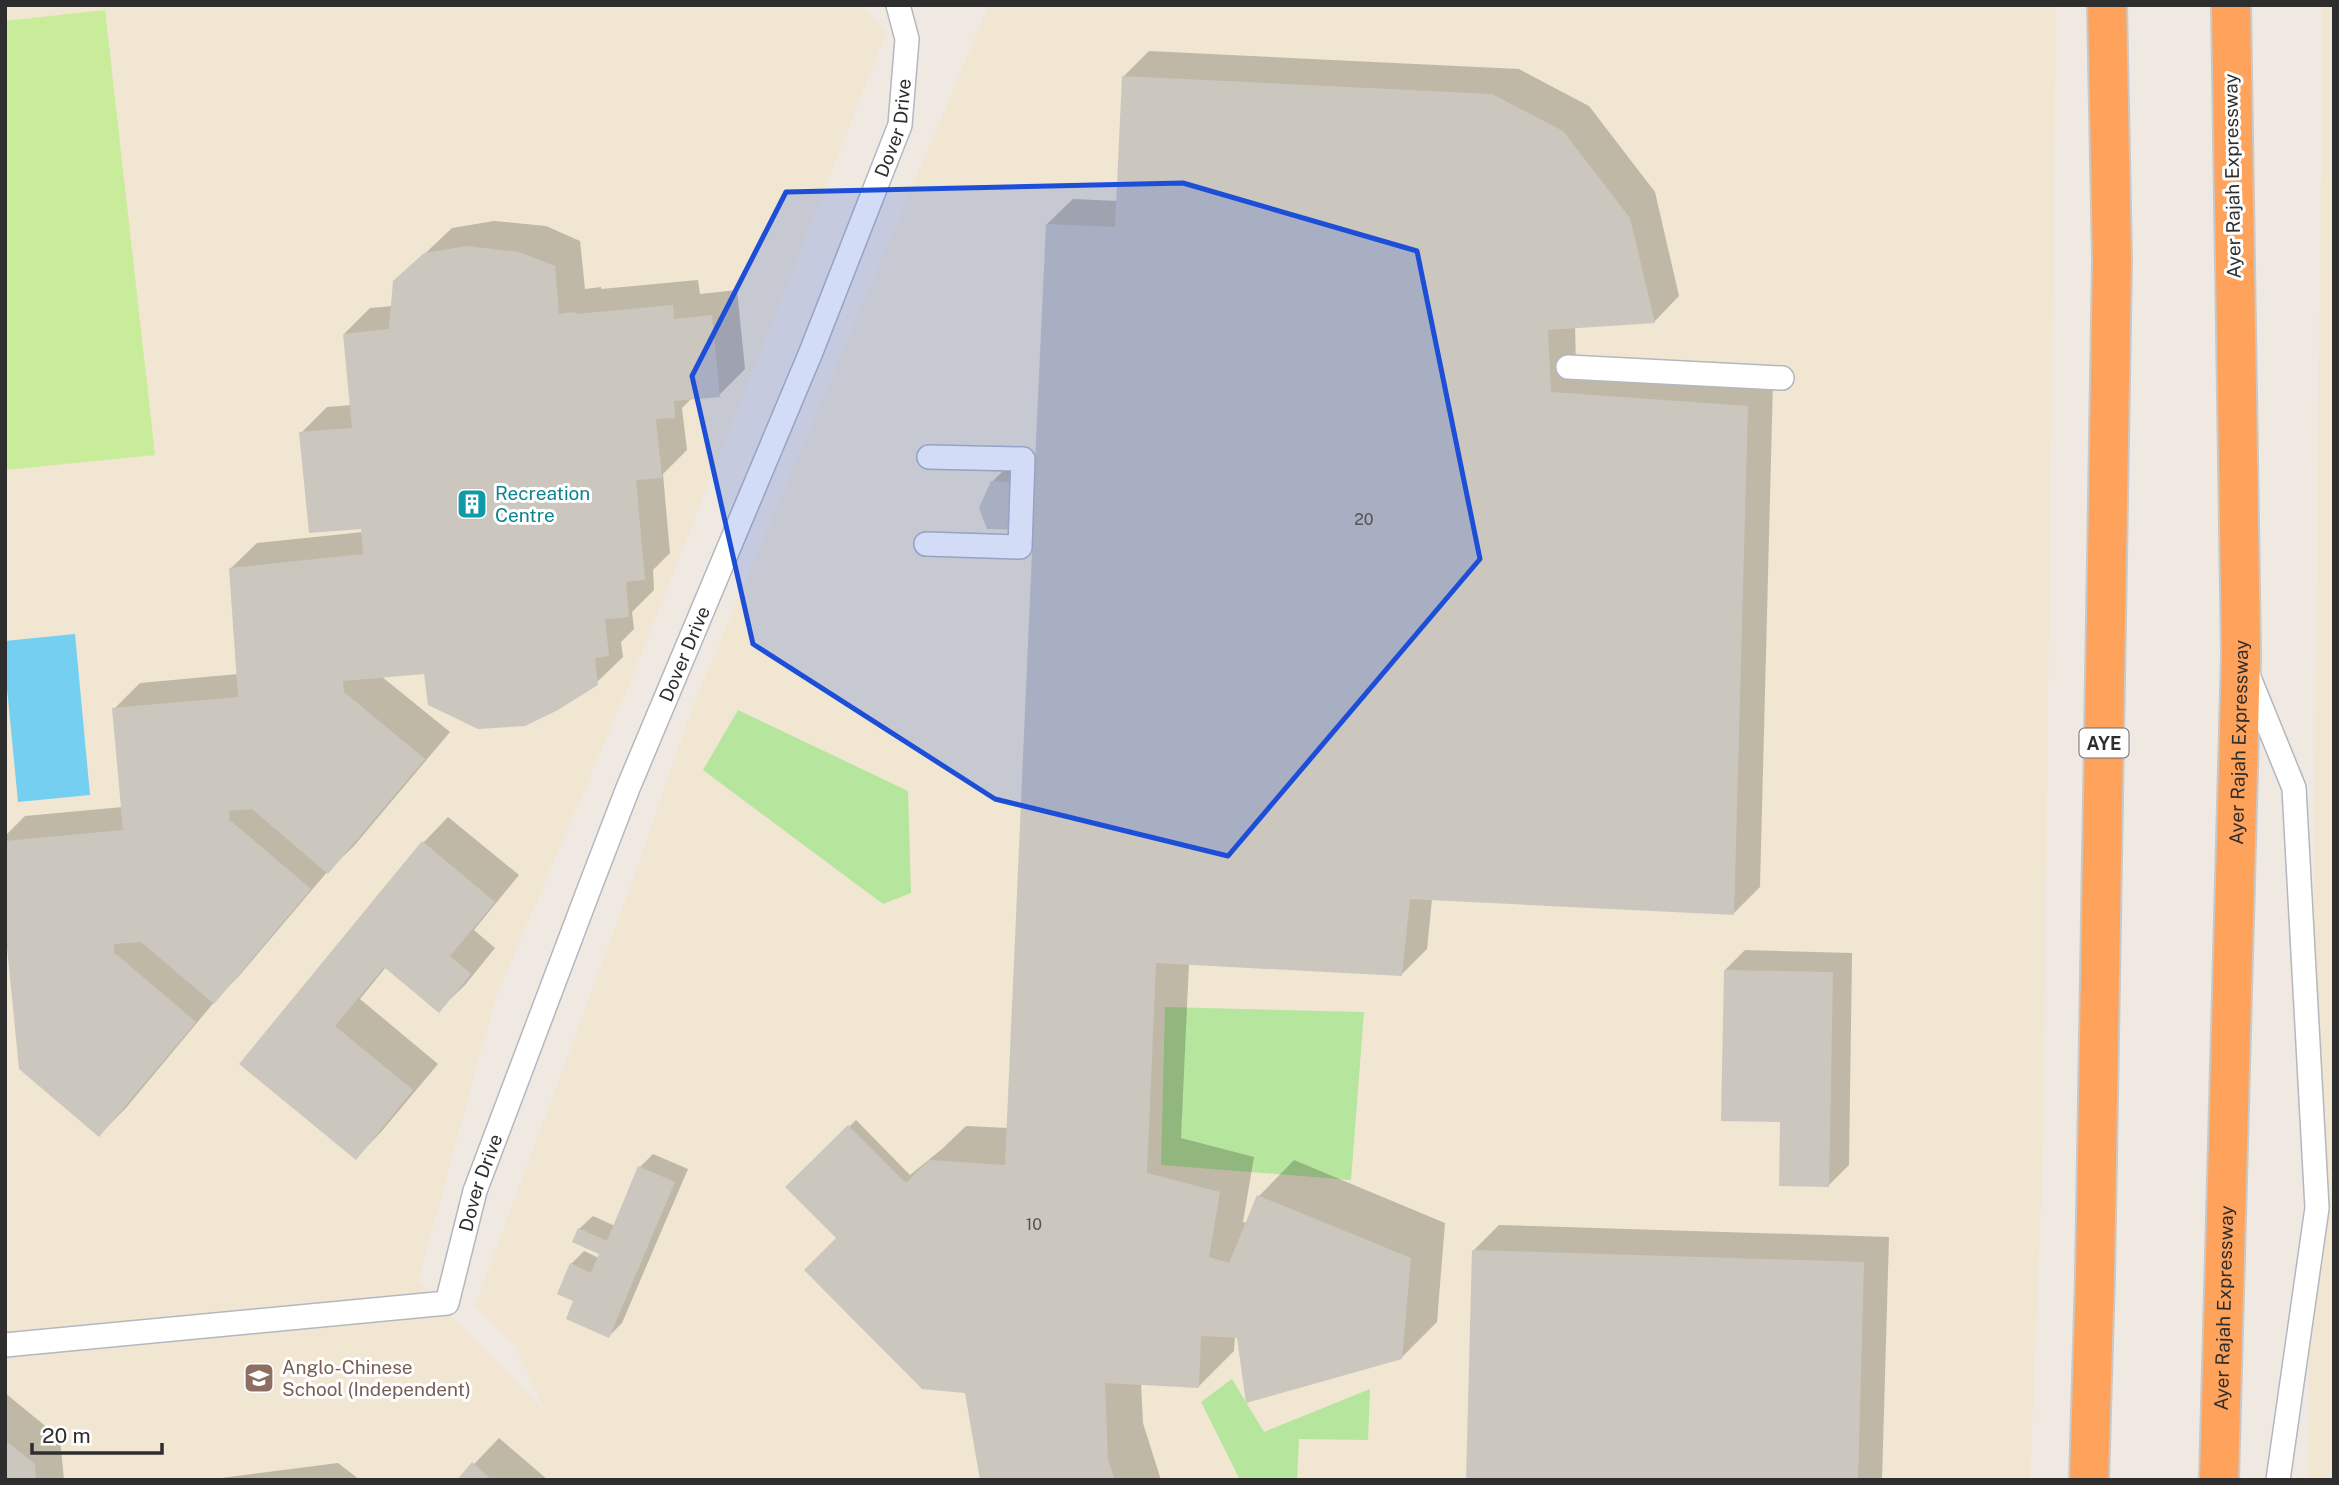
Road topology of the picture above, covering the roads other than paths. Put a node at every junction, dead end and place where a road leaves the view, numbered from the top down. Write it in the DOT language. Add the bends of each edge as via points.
graph roads {
  1 [pos="898,5"];
  2 [pos="2107,5"];
  3 [pos="2231,5"];
  4 [pos="1568,367"];
  5 [pos="1782,378"];
  6 [pos="929,457"];
  7 [pos="926,544"];
  8 [pos="2241,655"];
  9 [pos="5,1345"];
  10 [pos="2089,1480"];
  11 [pos="2219,1480"];
  12 [pos="2278,1480"];
  1 -- 9 [label="lane, Dover Drive" via="906,39 900,125 583,904 475,1191 447,1303"];
  2 -- 10 [label="highway, AYE" via="2112,260"];
  3 -- 8 [label="highway, Ayer Rajah Expressway"];
  4 -- 5 [label="lane"];
  6 -- 7 [label="lane" via="1023,459 1020,547"];
  8 -- 11 [label="highway, Ayer Rajah Expressway"];
  8 -- 12 [label="lane" via="2294,788 2317,1208"];
}
